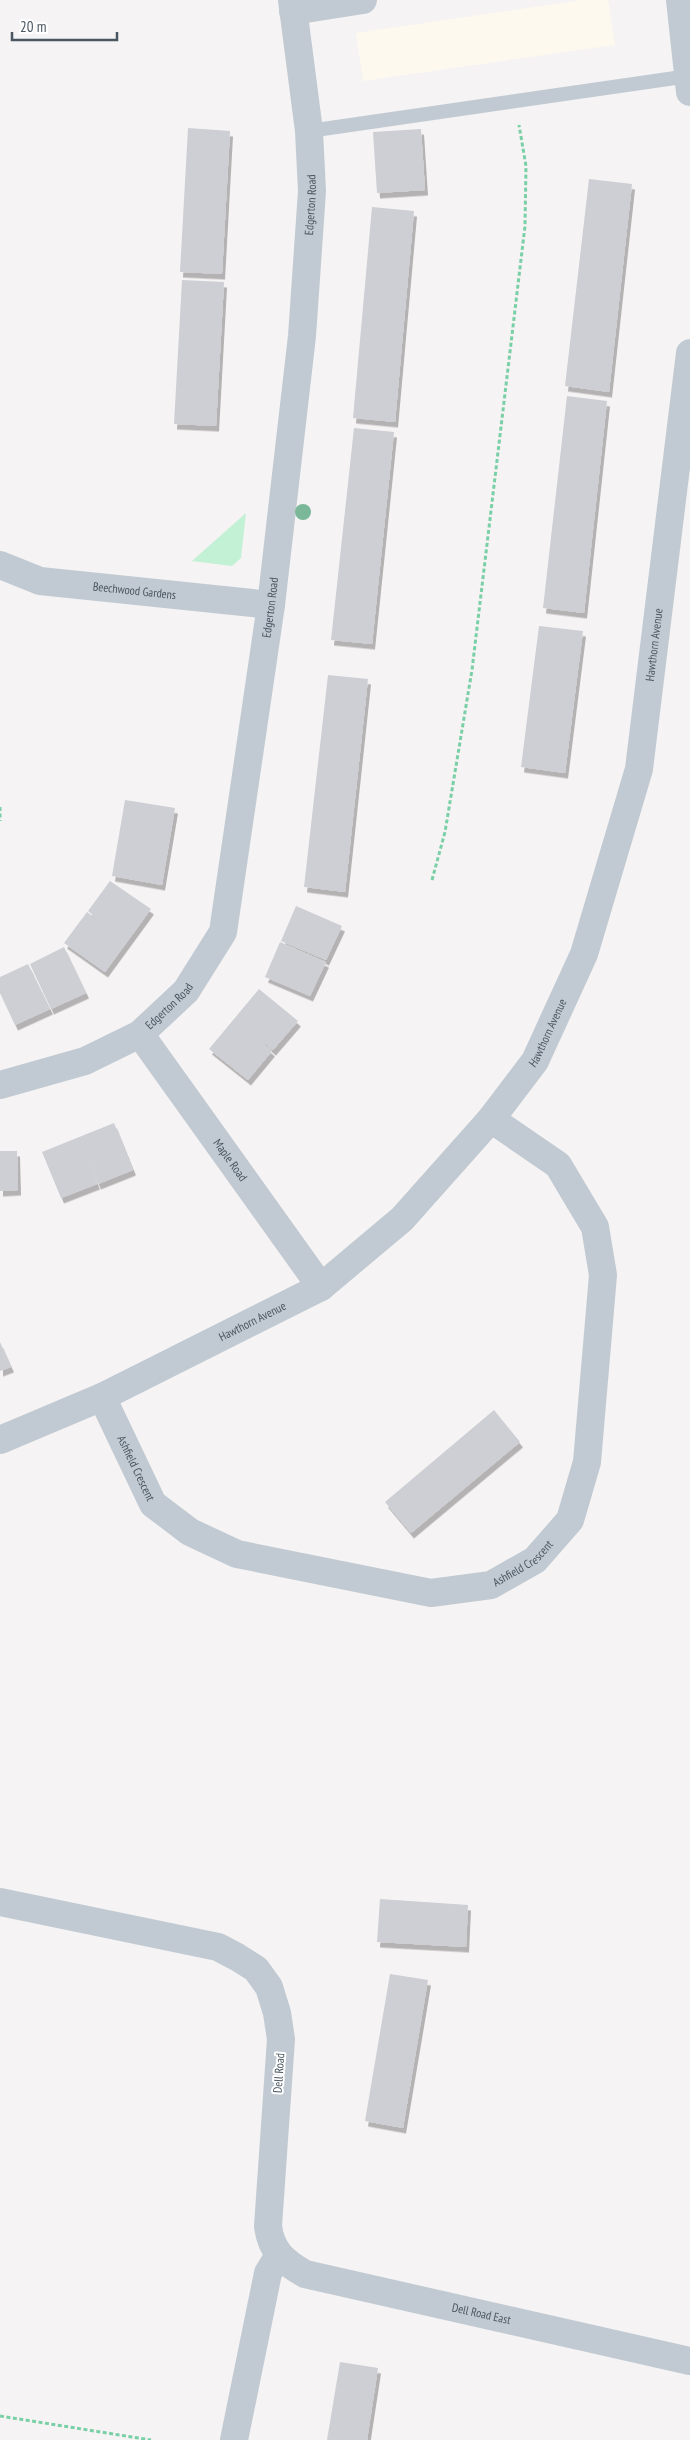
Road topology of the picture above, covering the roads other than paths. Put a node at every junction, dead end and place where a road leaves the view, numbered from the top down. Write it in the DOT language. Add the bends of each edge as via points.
graph roads {
  1 [pos="364,0"];
  2 [pos="680,0"];
  3 [pos="293,6"];
  4 [pos="689,84"];
  5 [pos="309,131"];
  6 [pos="690,353"];
  7 [pos="0,564"];
  8 [pos="271,605"];
  9 [pos="140,1034"];
  10 [pos="0,1085"];
  11 [pos="491,1119"];
  12 [pos="321,1286"];
  13 [pos="102,1397"];
  14 [pos="0,1440"];
  15 [pos="0,1902"];
  16 [pos="279,2255"];
  17 [pos="690,2361"];
  18 [pos="234,2440"];
  1 -- 3 [label="street"];
  2 -- 4 [label="street"];
  3 -- 5 [label="street, Edgerton Road"];
  4 -- 5 [label="lane"];
  5 -- 8 [label="street, Edgerton Road" via="312,191 302,336"];
  6 -- 11 [label="street, Hawthorn Avenue" via="639,770 584,954 535,1062"];
  7 -- 8 [label="street, Beechwood Gardens" via="40,581"];
  8 -- 9 [label="street, Edgerton Road" via="223,932 186,991"];
  9 -- 10 [label="street, Edgerton Road" via="85,1062"];
  9 -- 12 [label="street, Maple Road"];
  11 -- 12 [label="street, Hawthorn Avenue" via="402,1219"];
  11 -- 13 [label="street, Ashfield Crescent" via="558,1166 595,1227 603,1275 587,1462 570,1520 535,1560 491,1585 431,1593 237,1554 190,1532 153,1504"];
  12 -- 13 [label="street, Hawthorn Avenue"];
  13 -- 14 [label="street, Hawthorn Avenue"];
  15 -- 16 [label="street, Dell Road" via="218,1948 256,1969 269,1987 281,2039 268,2226 270,2241"];
  16 -- 17 [label="street, Dell Road East" via="305,2274"];
  16 -- 18 [label="street" via="268,2273"];
}
